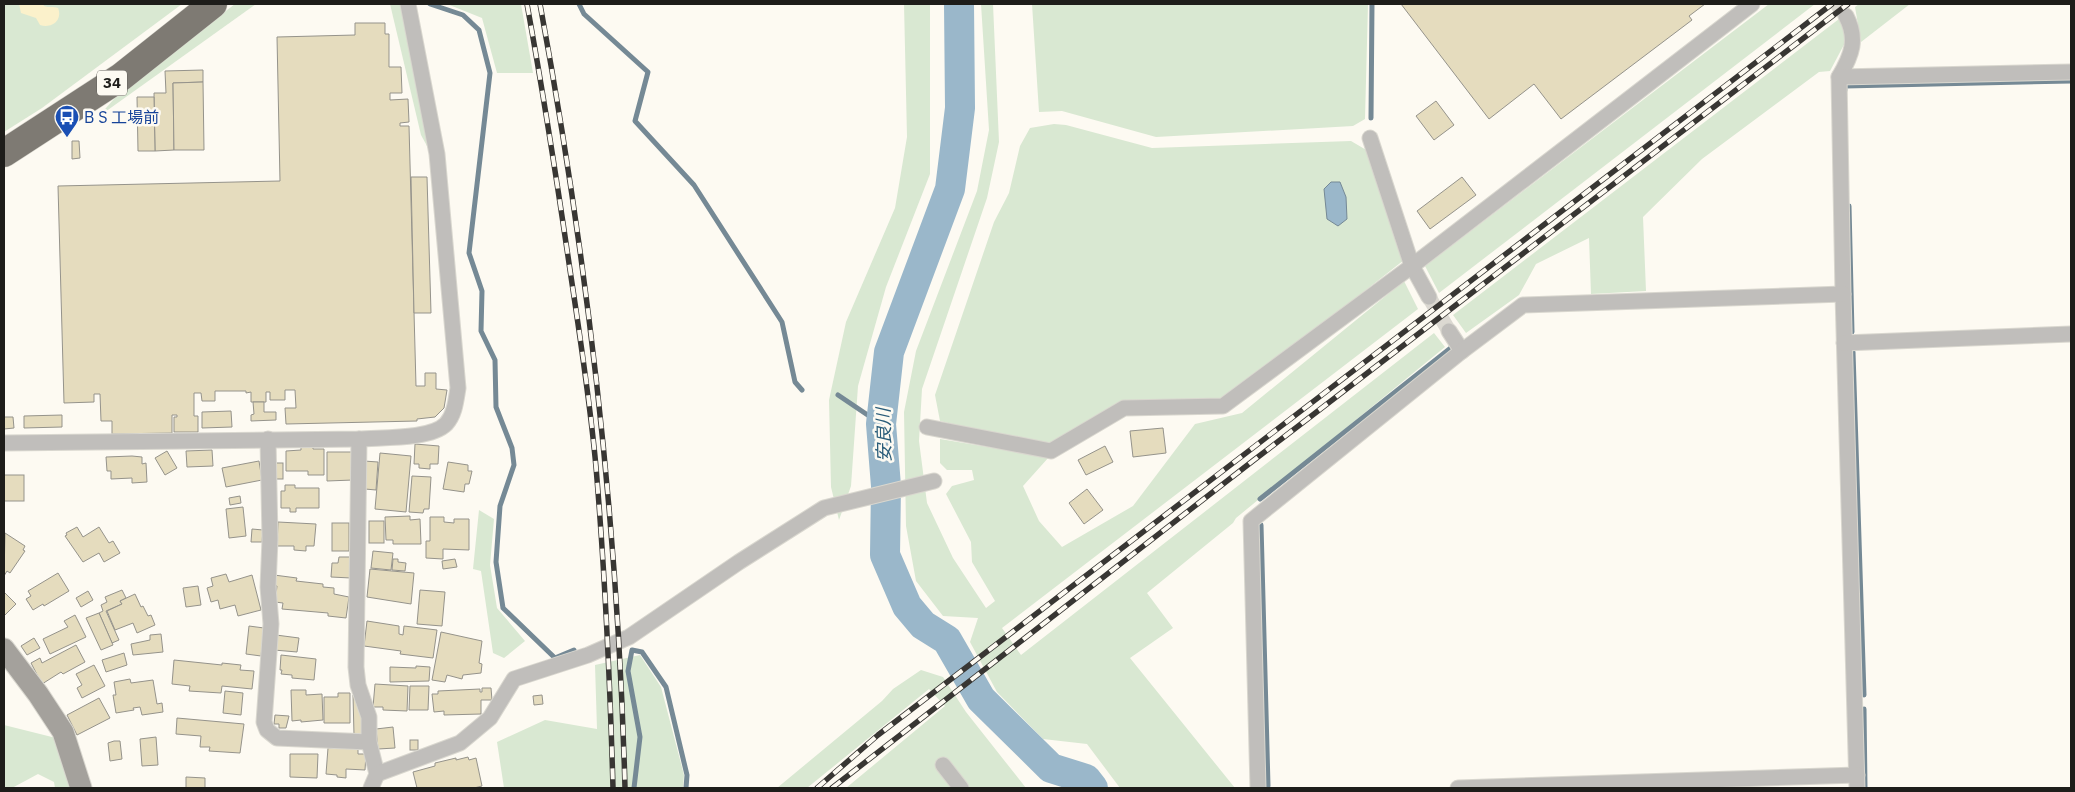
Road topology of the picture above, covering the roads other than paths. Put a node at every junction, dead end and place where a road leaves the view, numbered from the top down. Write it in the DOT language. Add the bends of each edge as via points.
graph roads {
  1 [pos="213,4"];
  2 [pos="408,4"];
  3 [pos="1752,4"];
  4 [pos="1846,16"];
  5 [pos="2071,72"];
  6 [pos="1840,77"];
  7 [pos="1370,138"];
  8 [pos="4,153"];
  9 [pos="1412,266"];
  10 [pos="1842,294"];
  11 [pos="1429,297"];
  12 [pos="1449,331"];
  13 [pos="2071,334"];
  14 [pos="1844,343"];
  15 [pos="1462,351"];
  16 [pos="927,427"];
  17 [pos="359,438"];
  18 [pos="268,439"];
  19 [pos="4,443"];
  20 [pos="930,482"];
  21 [pos="4,649"];
  22 [pos="369,742"];
  23 [pos="943,765"];
  24 [pos="377,774"];
  25 [pos="1857,782"];
  26 [pos="81,788"];
  27 [pos="371,788"];
  28 [pos="962,788"];
  29 [pos="1258,788"];
  30 [pos="1458,788"];
  1 -- 8 [label="highway, 34" via="121,77"];
  2 -- 17 [label="street" via="437,154 458,388 455,407 446,423 436,431"];
  3 -- 9 [label="street"];
  4 -- 6 [label="street" via="1853,42 1849,60"];
  5 -- 6 [label="street"];
  6 -- 10 [label="street"];
  7 -- 9 [label="street"];
  9 -- 11 [label="street"];
  9 -- 16 [label="street" via="1223,406 1124,408 1051,451"];
  10 -- 14 [label="street"];
  10 -- 15 [label="street" via="1523,305"];
  12 -- 15 [label="street"];
  13 -- 14 [label="street"];
  14 -- 25 [label="street"];
  15 -- 29 [label="street" via="1252,521"];
  17 -- 18 [label="street"];
  17 -- 22 [label="street" via="356,667 358,685 370,717"];
  18 -- 19 [label="street"];
  18 -- 22 [label="street" via="271,624 264,722 267,730 277,738"];
  20 -- 24 [label="street" via="824,508 630,637 588,655 514,678 490,718 460,743"];
  21 -- 26 [label="street" via="63,732"];
  22 -- 24 [label="street"];
  23 -- 28 [label="street"];
  24 -- 27 [label="street"];
  25 -- 30 [label="street"];
}
